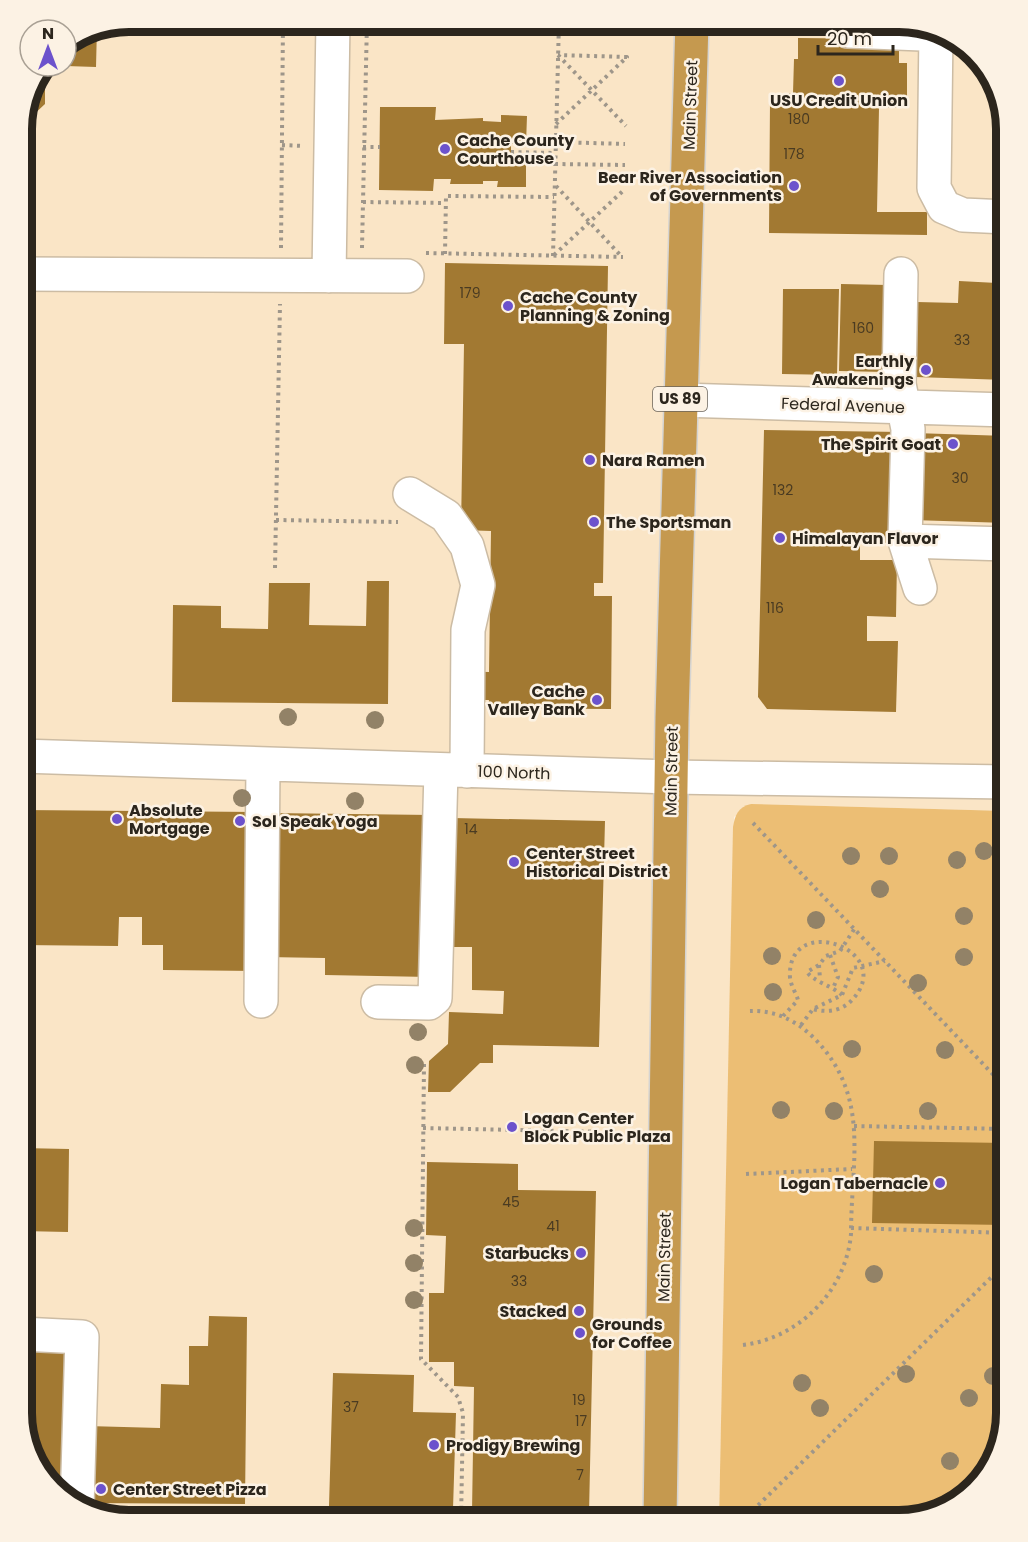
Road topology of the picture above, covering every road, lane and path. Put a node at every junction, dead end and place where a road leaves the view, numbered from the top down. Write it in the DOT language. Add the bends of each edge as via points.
graph roads {
  1 [pos="333,32"];
  2 [pos="367,32"];
  3 [pos="559,32"];
  4 [pos="692,32"];
  5 [pos="894,32"];
  6 [pos="911,32"];
  7 [pos="940,40"];
  8 [pos="558,55"];
  9 [pos="592,91"];
  10 [pos="556,124"];
  11 [pos="626,126"];
  12 [pos="556,142"];
  13 [pos="625,144"];
  14 [pos="511,152"];
  15 [pos="555,153"];
  16 [pos="555,164"];
  17 [pos="625,165"];
  18 [pos="555,185"];
  19 [pos="625,189"];
  20 [pos="554,197"];
  21 [pos="363,202"];
  22 [pos="445,203"];
  23 [pos="996,216"];
  24 [pos="589,222"];
  25 [pos="362,252"];
  26 [pos="445,254"];
  27 [pos="553,256"];
  28 [pos="414,265"];
  29 [pos="32,274"];
  30 [pos="901,274"];
  31 [pos="329,276"];
  32 [pos="680,400"];
  33 [pos="903,406"];
  34 [pos="996,410"];
  35 [pos="410,508"];
  36 [pos="276,520"];
  37 [pos="905,541"];
  38 [pos="996,544"];
  39 [pos="920,588"];
  40 [pos="32,756"];
  41 [pos="263,764"];
  42 [pos="454,770"];
  43 [pos="671,777"];
  44 [pos="996,782"];
  45 [pos="753,823"];
  46 [pos="855,928"];
  47 [pos="845,946"];
  48 [pos="830,955"];
  49 [pos="886,961"];
  50 [pos="819,965"];
  51 [pos="860,966"];
  52 [pos="820,980"];
  53 [pos="833,987"];
  54 [pos="842,995"];
  55 [pos="261,1001"];
  56 [pos="378,1002"];
  57 [pos="813,1009"];
  58 [pos="750,1011"];
  59 [pos="783,1017"];
  60 [pos="801,1025"];
  61 [pos="424,1064"];
  62 [pos="996,1077"];
  63 [pos="854,1126"];
  64 [pos="423,1128"];
  65 [pos="996,1129"];
  66 [pos="609,1132"];
  67 [pos="852,1169"];
  68 [pos="746,1174"];
  69 [pos="851,1228"];
  70 [pos="996,1233"];
  71 [pos="996,1273"];
  72 [pos="32,1335"];
  73 [pos="743,1345"];
  74 [pos="77,1496"];
  75 [pos="461,1510"];
  76 [pos="660,1510"];
  77 [pos="753,1510"];
  1 -- 31 [label="street"];
  2 -- 21 [label="path"];
  3 -- 8 [label="path"];
  4 -- 32 [label="highway, Main Street / US 89"];
  5 -- 6 [label="street"];
  7 -- 23 [label="street" via="934,188 944,207 963,215"];
  8 -- 9 [label="path"];
  8 -- 9 [label="path" via="627,57"];
  8 -- 10 [label="path"];
  9 -- 10 [label="path"];
  9 -- 11 [label="path"];
  10 -- 12 [label="path"];
  12 -- 13 [label="path"];
  12 -- 15 [label="path"];
  14 -- 15 [label="path"];
  15 -- 16 [label="path"];
  16 -- 17 [label="path"];
  16 -- 18 [label="path"];
  18 -- 20 [label="path"];
  18 -- 24 [label="path"];
  19 -- 24 [label="path"];
  20 -- 22 [label="path" via="446,196"];
  20 -- 27 [label="path"];
  21 -- 22 [label="path"];
  21 -- 25 [label="path"];
  22 -- 26 [label="path"];
  24 -- 27 [label="path"];
  24 -- 27 [label="path" via="623,257"];
  26 -- 27 [label="path"];
  26 -- 28 [label="path"];
  28 -- 31 [label="street"];
  29 -- 31 [label="street"];
  30 -- 33 [label="street" via="899,384"];
  32 -- 33 [label="street, Federal Avenue"];
  32 -- 43 [label="highway, Main Street / US 89"];
  33 -- 34 [label="street, Federal Avenue"];
  33 -- 37 [label="street" via="908,429"];
  35 -- 36 [label="path"];
  35 -- 42 [label="street" via="447,516 467,546 478,585 468,630"];
  37 -- 38 [label="street"];
  37 -- 39 [label="street"];
  40 -- 41 [label="street, 100 North"];
  41 -- 42 [label="street, 100 North"];
  41 -- 55 [label="street"];
  42 -- 43 [label="street, 100 North"];
  42 -- 56 [label="street" via="435,998 429,1003"];
  43 -- 44 [label="street, 100 North"];
  43 -- 76 [label="highway, Main Street / US 89"];
  45 -- 46 [label="path"];
  46 -- 47 [label="path"];
  46 -- 49 [label="path"];
  47 -- 48 [label="path"];
  47 -- 51 [label="path"];
  47 -- 59 [label="path" via="822,941 800,952 790,978 798,1000"];
  48 -- 50 [label="path"];
  48 -- 53 [label="path" via="838,977"];
  49 -- 51 [label="path"];
  49 -- 62 [label="path"];
  50 -- 52 [label="path"];
  50 -- 52 [label="path" via="807,972"];
  51 -- 54 [label="path" via="851,969"];
  51 -- 57 [label="path" via="860,985 852,1000 835,1010"];
  52 -- 53 [label="path"];
  53 -- 54 [label="path"];
  54 -- 57 [label="path"];
  57 -- 60 [label="path"];
  58 -- 59 [label="path"];
  59 -- 60 [label="path"];
  60 -- 63 [label="path" via="827,1051 842,1074 850,1094"];
  61 -- 64 [label="path"];
  63 -- 65 [label="path"];
  63 -- 67 [label="path"];
  64 -- 66 [label="path"];
  64 -- 75 [label="path" via="421,1359 458,1397 463,1413"];
  67 -- 68 [label="path"];
  67 -- 69 [label="path"];
  69 -- 70 [label="path"];
  69 -- 73 [label="path" via="846,1262 822,1302 785,1332"];
  71 -- 77 [label="path"];
  72 -- 74 [label="street" via="82,1337"];
}
